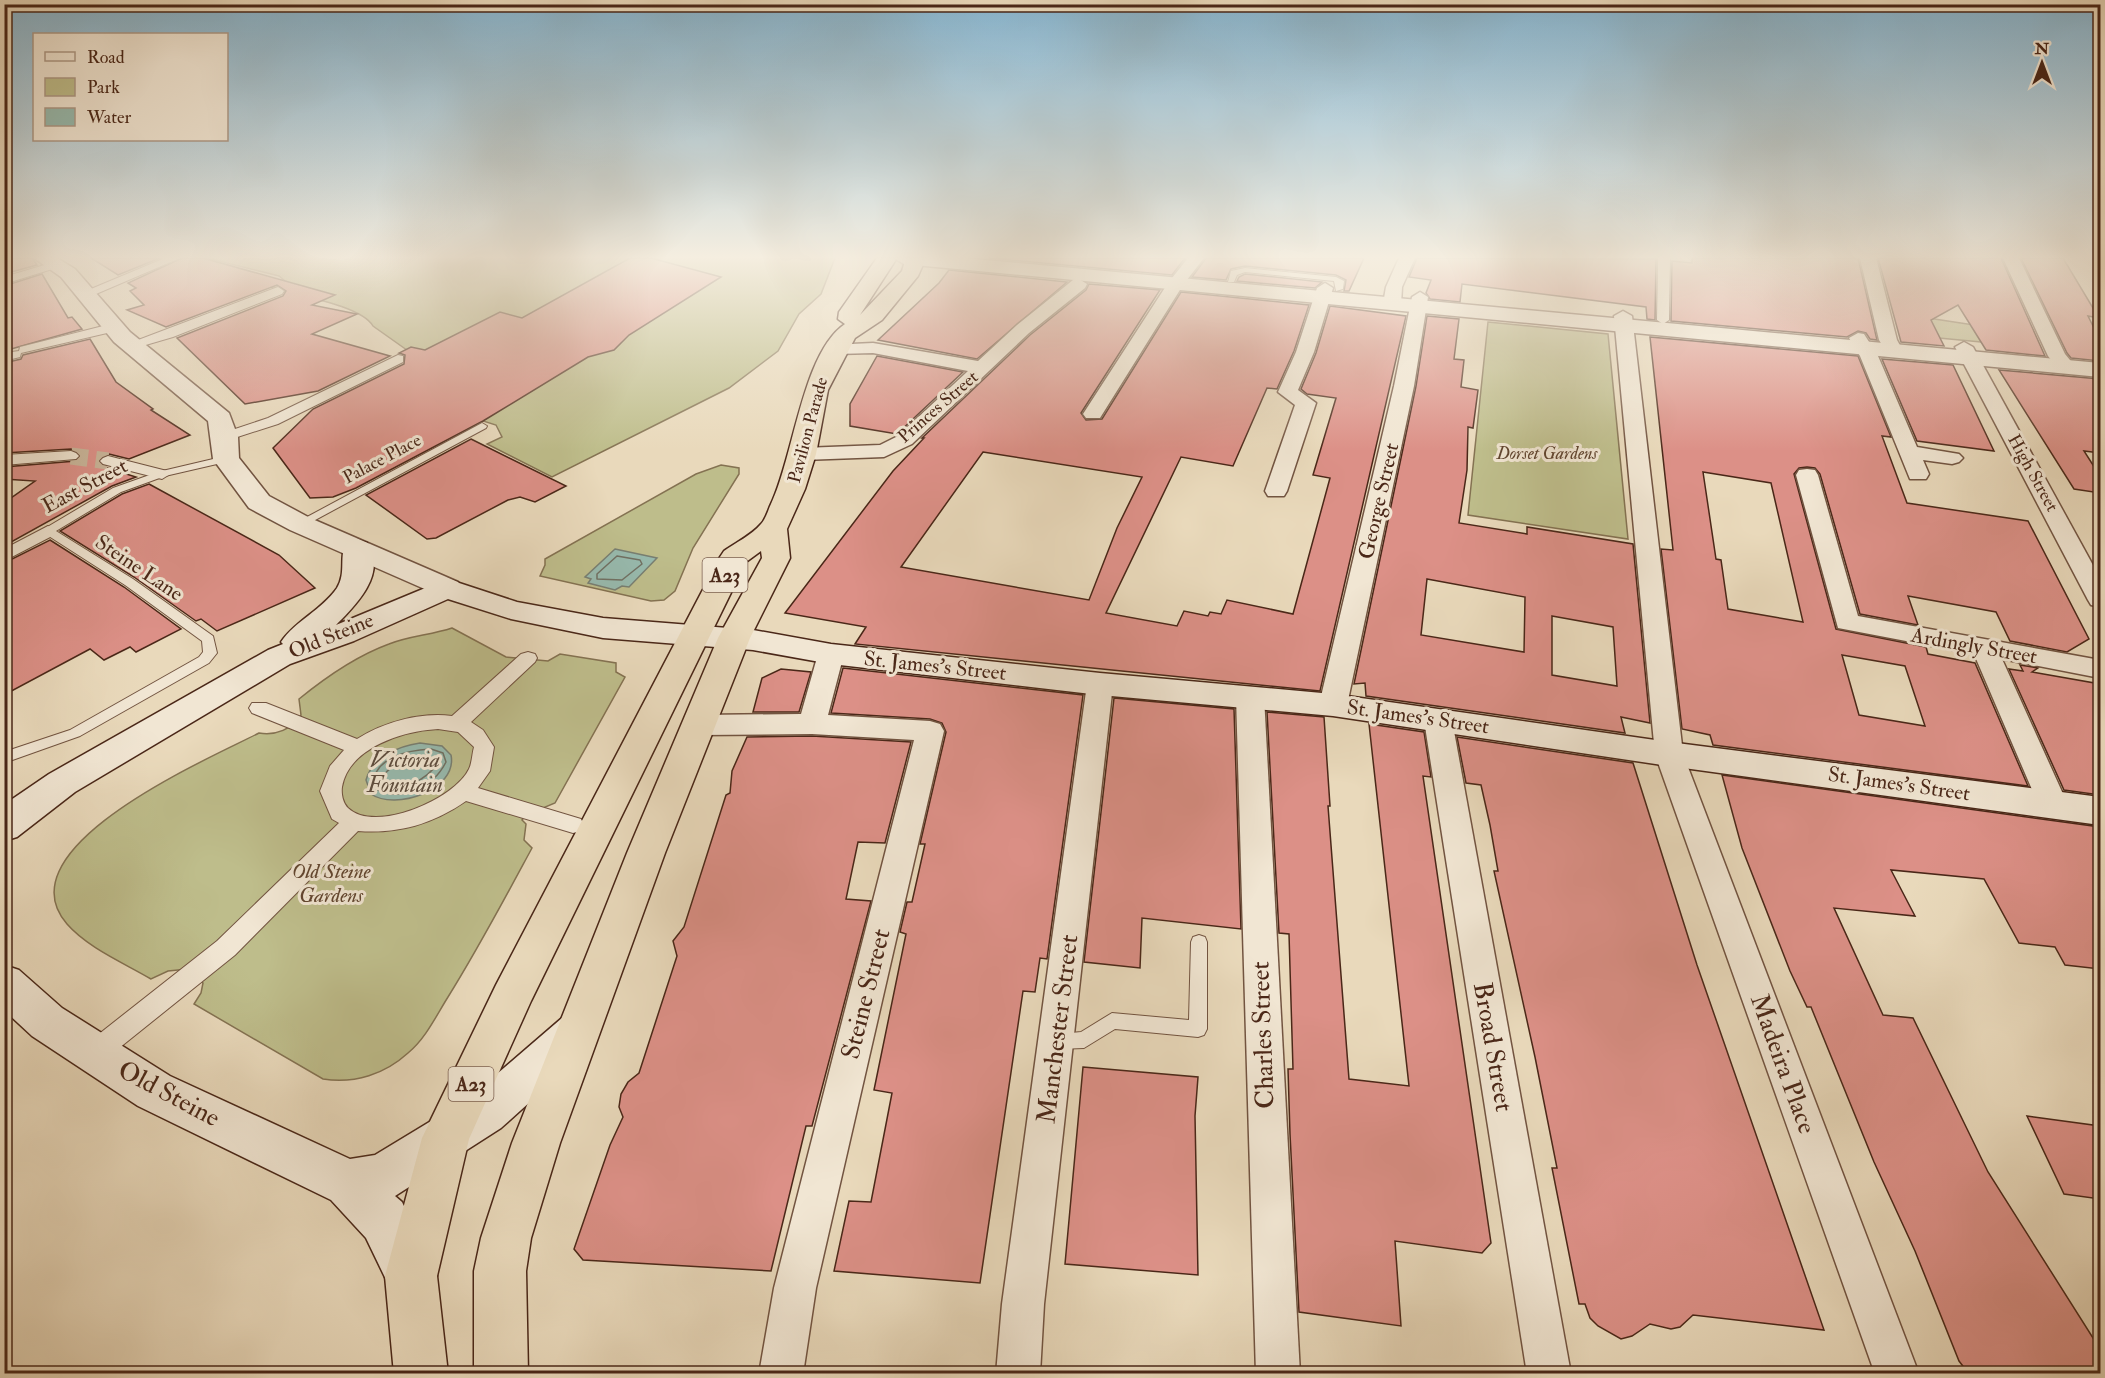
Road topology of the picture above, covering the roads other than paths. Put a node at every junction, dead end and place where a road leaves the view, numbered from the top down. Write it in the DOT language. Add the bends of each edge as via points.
graph roads {
  1 [pos="111,322"];
  2 [pos="198,322"];
  3 [pos="847,322"];
  4 [pos="865,322"];
  5 [pos="1031,322"];
  6 [pos="1152,322"];
  7 [pos="1317,322"];
  8 [pos="1416,322"];
  9 [pos="1624,322"];
  10 [pos="1639,322"];
  11 [pos="1684,322"];
  12 [pos="1885,322"];
  13 [pos="2042,322"];
  14 [pos="115,327"];
  15 [pos="842,341"];
  16 [pos="1860,342"];
  17 [pos="132,345"];
  18 [pos="1891,345"];
  19 [pos="1966,352"];
  20 [pos="15,354"];
  21 [pos="398,359"];
  22 [pos="2100,360"];
  23 [pos="2061,361"];
  24 [pos="983,368"];
  25 [pos="2100,370"];
  26 [pos="1093,414"];
  27 [pos="482,426"];
  28 [pos="225,448"];
  29 [pos="1909,452"];
  30 [pos="803,454"];
  31 [pos="70,456"];
  32 [pos="1952,458"];
  33 [pos="4,460"];
  34 [pos="108,461"];
  35 [pos="162,474"];
  36 [pos="1918,474"];
  37 [pos="1807,475"];
  38 [pos="1276,491"];
  39 [pos="300,524"];
  40 [pos="773,529"];
  41 [pos="48,531"];
  42 [pos="357,549"];
  43 [pos="4,556"];
  44 [pos="447,588"];
  45 [pos="2100,600"];
  46 [pos="714,637"];
  47 [pos="1984,648"];
  48 [pos="831,654"];
  49 [pos="279,657"];
  50 [pos="528,658"];
  51 [pos="2100,669"];
  52 [pos="1100,684"];
  53 [pos="1250,696"];
  54 [pos="1333,705"];
  55 [pos="259,708"];
  56 [pos="1438,720"];
  57 [pos="456,724"];
  58 [pos="812,724"];
  59 [pos="700,725"];
  60 [pos="359,748"];
  61 [pos="1669,754"];
  62 [pos="4,758"];
  63 [pos="464,792"];
  64 [pos="2053,805"];
  65 [pos="2100,811"];
  66 [pos="355,821"];
  67 [pos="573,825"];
  68 [pos="4,826"];
  69 [pos="1199,942"];
  70 [pos="4,983"];
  71 [pos="577,1032"];
  72 [pos="1057,1041"];
  73 [pos="94,1053"];
  74 [pos="446,1138"];
  75 [pos="348,1183"];
  76 [pos="411,1276"];
  77 [pos="421,1374"];
  78 [pos="501,1374"];
  79 [pos="781,1374"];
  80 [pos="1017,1374"];
  81 [pos="1278,1374"];
  82 [pos="1549,1374"];
  83 [pos="1898,1374"];
  1 -- 14 [label="street"];
  2 -- 17 [label="street"];
  3 -- 15 [label="highway, Pavilion Parade / A23"];
  4 -- 15 [label="highway, Pavilion Parade / A23"];
  5 -- 24 [label="street, Princes Street"];
  6 -- 26 [label="street"];
  7 -- 38 [label="street" via="1288,392 1306,403"];
  8 -- 54 [label="street, George Street"];
  9 -- 61 [label="street"];
  10 -- 16 [label="street"];
  11 -- 16 [label="street"];
  12 -- 18 [label="street"];
  13 -- 23 [label="street"];
  14 -- 17 [label="street"];
  14 -- 20 [label="street"];
  15 -- 24 [label="street"];
  15 -- 30 [label="highway, Pavilion Parade / A23" via="816,390"];
  16 -- 18 [label="street"];
  16 -- 29 [label="street"];
  17 -- 28 [label="street" via="220,418"];
  18 -- 19 [label="street"];
  19 -- 23 [label="street"];
  19 -- 45 [label="street, High Street"];
  21 -- 28 [label="street"];
  22 -- 23 [label="street"];
  23 -- 25 [label="street"];
  24 -- 30 [label="street, Princes Street" via="905,441 884,452"];
  27 -- 39 [label="lane, Palace Place"];
  28 -- 35 [label="lane, East Street"];
  28 -- 39 [label="street" via="259,502"];
  29 -- 32 [label="street"];
  29 -- 36 [label="street"];
  30 -- 40 [label="highway, Pavilion Parade / A23"];
  31 -- 33 [label="street"];
  34 -- 35 [label="street"];
  35 -- 41 [label="lane, East Street" via="117,490"];
  37 -- 47 [label="street, Ardingly Street" via="1847,622"];
  39 -- 42 [label="street"];
  40 -- 46 [label="highway, A23" via="776,558"];
  40 -- 46 [label="highway, Pavilion Parade / A23" via="734,557"];
  41 -- 43 [label="street, East Street"];
  41 -- 62 [label="lane, Steine Lane" via="129,582 208,639 210,653 75,733 29,746"];
  42 -- 44 [label="street"];
  42 -- 49 [label="street" via="359,570 336,609"];
  44 -- 46 [label="street" via="522,612 603,627"];
  44 -- 49 [label="street, Old Steine" via="343,634"];
  46 -- 48 [label="street, St. James's Street"];
  46 -- 59 [label="highway, A23"];
  46 -- 74 [label="highway, Old Steine / A23" via="511,998"];
  47 -- 51 [label="street, Ardingly Street"];
  47 -- 64 [label="street"];
  48 -- 52 [label="street, St. James's Street"];
  48 -- 58 [label="street"];
  49 -- 68 [label="street, Old Steine" via="62,783"];
  50 -- 57 [label="street"];
  52 -- 53 [label="street, St. James's Street"];
  52 -- 72 [label="street, Manchester Street"];
  53 -- 54 [label="street, St. James's Street"];
  53 -- 81 [label="street, Charles Street"];
  54 -- 56 [label="street, St. James's Street"];
  55 -- 60 [label="street"];
  56 -- 61 [label="street, St. James's Street"];
  56 -- 82 [label="street, Broad Street"];
  57 -- 60 [label="street" via="408,725"];
  57 -- 63 [label="street" via="471,730 484,747 482,768"];
  58 -- 59 [label="street, Steine Street"];
  58 -- 79 [label="street, Steine Street" via="930,731 795,1288"];
  59 -- 71 [label="highway, A23"];
  60 -- 66 [label="street" via="337,772 331,789 338,812"];
  61 -- 64 [label="street, St. James's Street"];
  61 -- 83 [label="street, Madeira Place"];
  63 -- 66 [label="street" via="442,807 410,820 377,825"];
  63 -- 67 [label="street"];
  64 -- 65 [label="street, St. James's Street"];
  66 -- 73 [label="street" via="226,948"];
  69 -- 72 [label="lane" via="1198,1029 1112,1021 1084,1040"];
  70 -- 73 [label="street, Old Steine" via="47,1022"];
  71 -- 74 [label="street" via="485,1113"];
  71 -- 78 [label="highway, A23" via="506,1238 500,1270"];
  72 -- 80 [label="street, Manchester Street"];
  73 -- 75 [label="street, Old Steine" via="154,1091"];
  74 -- 75 [label="street" via="383,1177"];
  74 -- 76 [label="highway, Old Steine / A23"];
  75 -- 76 [label="street, Old Steine" via="384,1220"];
  76 -- 77 [label="highway, Old Steine / A23"];
}
